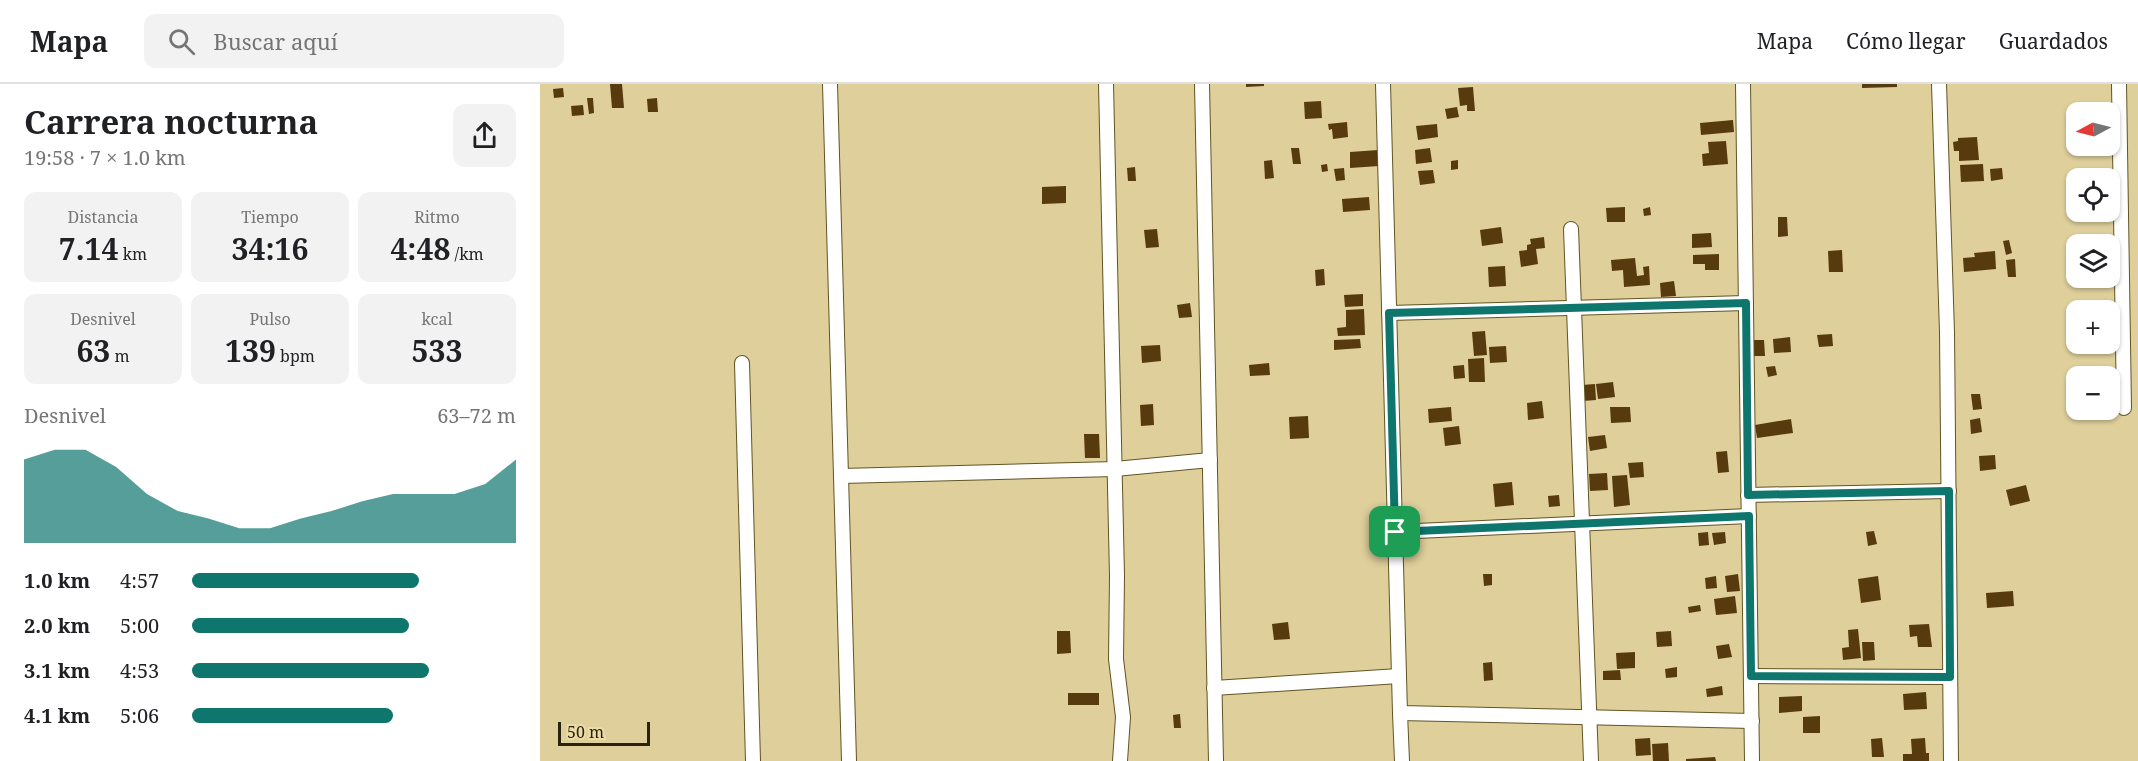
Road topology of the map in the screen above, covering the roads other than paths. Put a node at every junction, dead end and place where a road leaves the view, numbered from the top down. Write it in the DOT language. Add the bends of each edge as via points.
graph roads {
  1 [pos="830,84"];
  2 [pos="1106,84"];
  3 [pos="1202,84"];
  4 [pos="1383,84"];
  5 [pos="1743,84"];
  6 [pos="1939,84"];
  7 [pos="2119,84"];
  8 [pos="1570,229"];
  9 [pos="1746,303"];
  10 [pos="1574,308"];
  11 [pos="1389,313"];
  12 [pos="742,363"];
  13 [pos="2124,408"];
  14 [pos="1210,460"];
  15 [pos="1115,469"];
  16 [pos="841,476"];
  17 [pos="1949,491"];
  18 [pos="1748,495"];
  19 [pos="1749,516"];
  20 [pos="1582,523"];
  21 [pos="1395,532"];
  22 [pos="1399,676"];
  23 [pos="1751,676"];
  24 [pos="1950,677"];
  25 [pos="1214,688"];
  26 [pos="1400,713"];
  27 [pos="1589,717"];
  28 [pos="1752,721"];
  29 [pos="753,761"];
  30 [pos="849,761"];
  31 [pos="1120,761"];
  32 [pos="1216,761"];
  33 [pos="1402,761"];
  34 [pos="1591,761"];
  35 [pos="1752,761"];
  36 [pos="1951,761"];
  1 -- 16 [label="street"];
  2 -- 15 [label="street"];
  3 -- 14 [label="street"];
  4 -- 11 [label="street"];
  5 -- 9 [label="street"];
  6 -- 17 [label="street"];
  7 -- 13 [label="street"];
  8 -- 10 [label="street"];
  9 -- 10 [label="street"];
  9 -- 18 [label="street"];
  10 -- 11 [label="street"];
  10 -- 20 [label="street"];
  11 -- 21 [label="street"];
  12 -- 29 [label="street"];
  14 -- 15 [label="street"];
  14 -- 25 [label="street"];
  15 -- 16 [label="street"];
  15 -- 31 [label="street" via="1116,659 1123,717"];
  16 -- 30 [label="street"];
  17 -- 18 [label="street"];
  17 -- 24 [label="street"];
  18 -- 19 [label="street"];
  19 -- 20 [label="street"];
  19 -- 23 [label="street"];
  20 -- 21 [label="street"];
  20 -- 27 [label="street"];
  21 -- 22 [label="street"];
  22 -- 25 [label="street"];
  22 -- 26 [label="street"];
  23 -- 24 [label="street"];
  23 -- 28 [label="street"];
  24 -- 36 [label="street"];
  25 -- 32 [label="street"];
  26 -- 27 [label="street"];
  26 -- 33 [label="street"];
  27 -- 28 [label="street"];
  27 -- 34 [label="street"];
  28 -- 35 [label="street"];
}
